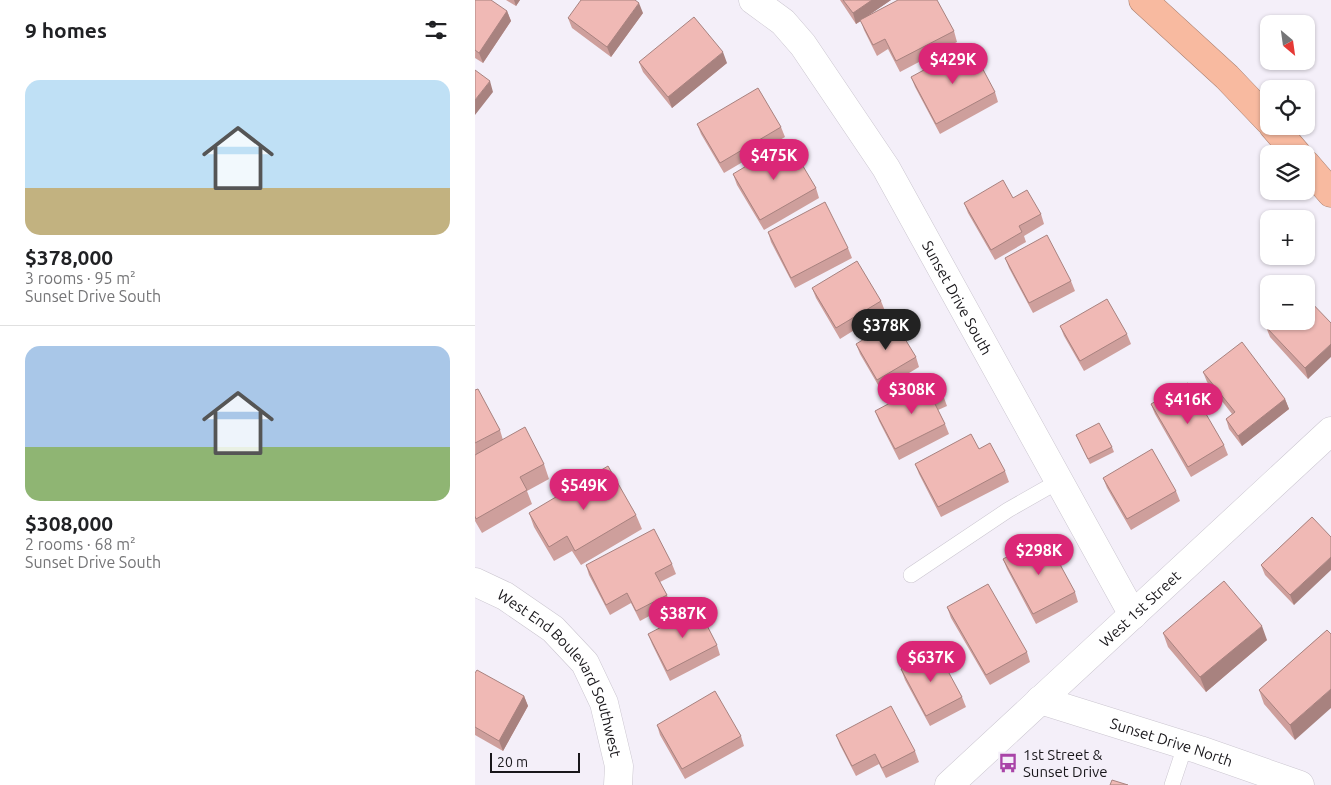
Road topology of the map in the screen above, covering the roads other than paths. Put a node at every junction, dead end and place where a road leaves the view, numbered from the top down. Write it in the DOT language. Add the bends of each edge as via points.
graph roads {
  1 [pos="753,0"];
  2 [pos="1143,0"];
  3 [pos="1260,112"];
  4 [pos="1281,135"];
  5 [pos="1289,145"];
  6 [pos="1315,174"];
  7 [pos="1331,193"];
  8 [pos="1331,431"];
  9 [pos="1059,481"];
  10 [pos="911,575"];
  11 [pos="475,582"];
  12 [pos="1133,615"];
  13 [pos="1040,700"];
  14 [pos="1185,746"];
  15 [pos="618,785"];
  16 [pos="949,785"];
  17 [pos="1172,785"];
  18 [pos="1300,785"];
  1 -- 9 [label="street, Sunset Drive South" via="783,22 803,45 887,168"];
  2 -- 3 [label="highway"];
  4 -- 5 [label="highway"];
  6 -- 7 [label="highway"];
  8 -- 12 [label="street, West 1st Street"];
  9 -- 10 [label="lane" via="1008,510"];
  9 -- 12 [label="street, Sunset Drive South"];
  11 -- 15 [label="street, West End Boulevard Southwest" via="505,596 553,629 585,663 603,703 619,766"];
  12 -- 13 [label="street, West 1st Street"];
  13 -- 14 [label="street, Sunset Drive North"];
  13 -- 16 [label="street, West 1st Street"];
  14 -- 17 [label="lane"];
  14 -- 18 [label="street, Sunset Drive North"];
}
